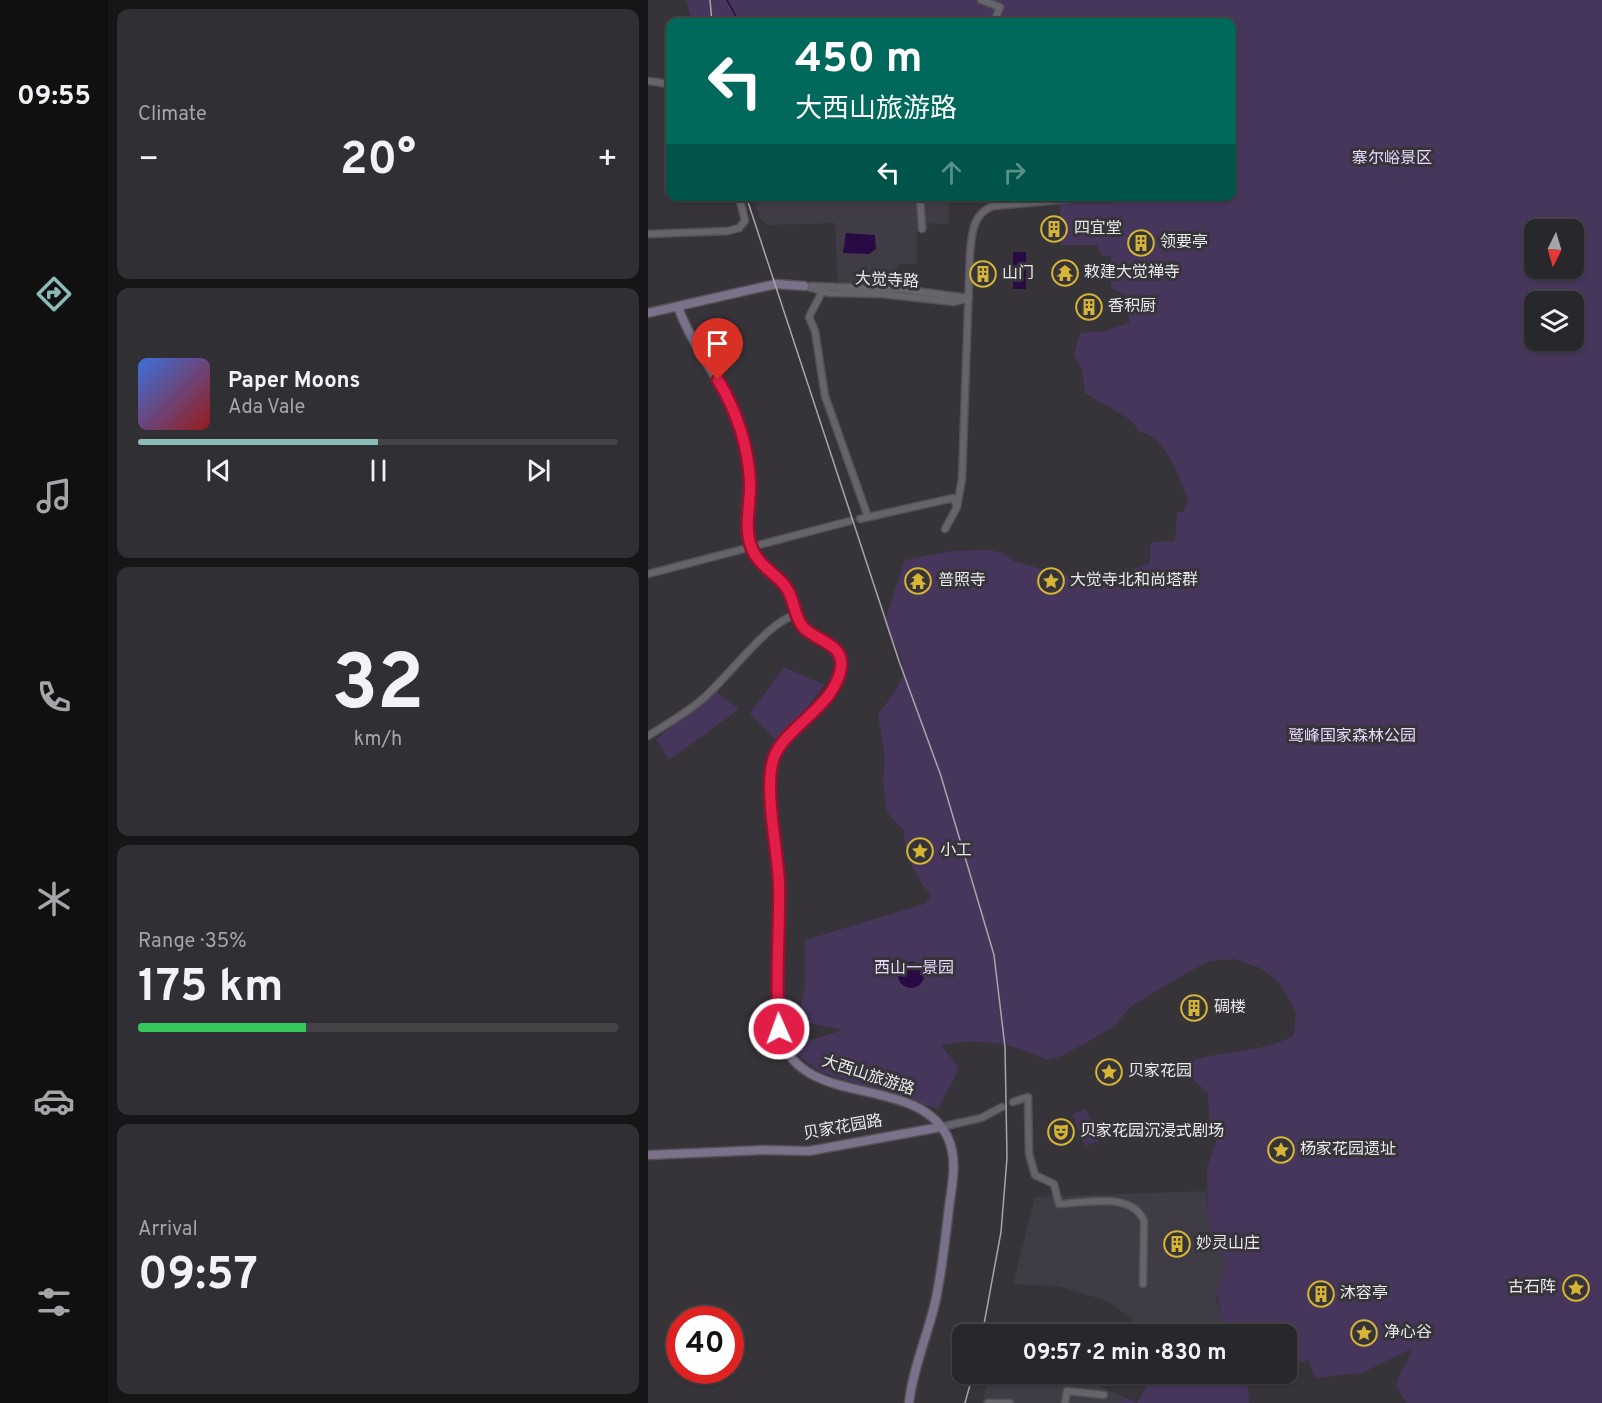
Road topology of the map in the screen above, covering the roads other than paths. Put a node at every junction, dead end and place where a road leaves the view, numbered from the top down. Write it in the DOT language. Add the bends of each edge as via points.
graph roads {
  1 [pos="981,0"];
  2 [pos="996,18"];
  3 [pos="648,81"];
  4 [pos="666,83"];
  5 [pos="740,201"];
  6 [pos="920,201"];
  7 [pos="1058,201"];
  8 [pos="922,229"];
  9 [pos="648,234"];
  10 [pos="804,286"];
  11 [pos="822,292"];
  12 [pos="969,298"];
  13 [pos="678,307"];
  14 [pos="648,314"];
  15 [pos="957,507"];
  16 [pos="868,517"];
  17 [pos="860,519"];
  18 [pos="850,521"];
  19 [pos="945,529"];
  20 [pos="751,548"];
  21 [pos="648,574"];
  22 [pos="796,615"];
  23 [pos="648,736"];
  24 [pos="1013,1102"];
  25 [pos="1002,1107"];
  26 [pos="941,1126"];
  27 [pos="648,1155"];
  28 [pos="1143,1284"];
  29 [pos="1104,1395"];
  30 [pos="909,1403"];
  31 [pos="988,1403"];
  32 [pos="1010,1403"];
  33 [pos="1065,1403"];
  1 -- 2 [label="street" via="1000,7"];
  3 -- 4 [label="street"];
  5 -- 9 [label="street" via="745,221 739,228"];
  6 -- 8 [label="street"];
  7 -- 12 [label="street" via="985,209 976,218 971,232"];
  10 -- 11 [label="street, 大觉寺路"];
  10 -- 12 [label="street, 大觉寺路" via="899,289"];
  10 -- 13 [label="street, 大觉寺路" via="776,284"];
  11 -- 12 [label="street, 大觉寺路" via="902,295 954,302"];
  11 -- 16 [label="street" via="809,317 815,331 825,396"];
  12 -- 15 [label="street" via="962,479"];
  13 -- 14 [label="street, 大觉寺路"];
  13 -- 20 [label="street" via="739,422 748,462 747,531"];
  15 -- 16 [label="street" via="953,498"];
  15 -- 19 [label="street"];
  16 -- 17 [label="street"];
  18 -- 20 [label="street"];
  20 -- 21 [label="street"];
  20 -- 22 [label="street, 大西山旅游路" via="785,586"];
  22 -- 23 [label="street" via="789,616 761,640 699,702"];
  22 -- 26 [label="street, 大西山旅游路" via="806,630 836,649 841,666 822,702 783,743 772,766 779,883 780,1034 792,1058 811,1073 917,1107"];
  24 -- 28 [label="street" via="1028,1097 1031,1164 1039,1178 1054,1184 1059,1204 1122,1203 1139,1212 1143,1221"];
  25 -- 26 [label="street, 贝家花园路" via="981,1118"];
  26 -- 27 [label="street, 贝家花园路" via="809,1151"];
  26 -- 30 [label="street, 大西山旅游路" via="953,1156 953,1178 941,1272"];
  29 -- 33 [label="street" via="1067,1391"];
  31 -- 32 [label="street"];
}
